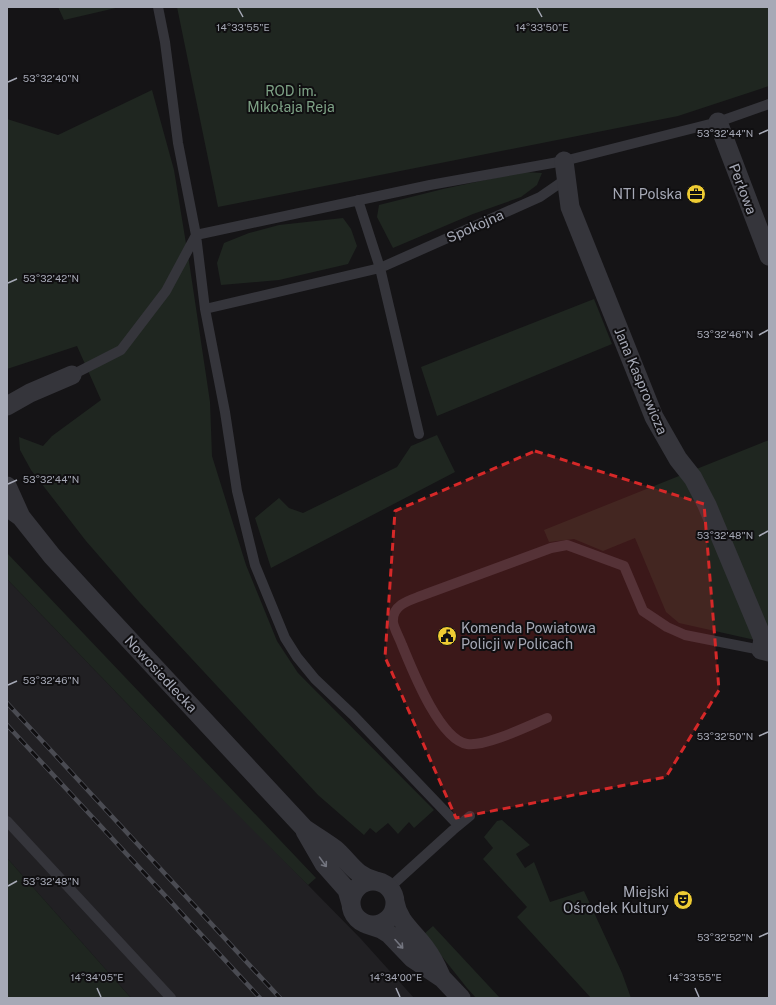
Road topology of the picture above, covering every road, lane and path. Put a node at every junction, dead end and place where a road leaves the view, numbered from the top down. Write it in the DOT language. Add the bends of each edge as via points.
graph roads {
  1 [pos="158,7"];
  2 [pos="769,104"];
  3 [pos="718,122"];
  4 [pos="565,170"];
  5 [pos="358,200"];
  6 [pos="196,235"];
  7 [pos="769,256"];
  8 [pos="380,268"];
  9 [pos="206,309"];
  10 [pos="72,375"];
  11 [pos="7,406"];
  12 [pos="420,434"];
  13 [pos="7,486"];
  14 [pos="14,512"];
  15 [pos="765,651"];
  16 [pos="547,718"];
  17 [pos="470,816"];
  18 [pos="7,821"];
  19 [pos="458,825"];
  20 [pos="304,828"];
  21 [pos="387,890"];
  22 [pos="351,904"];
  23 [pos="366,924"];
  24 [pos="442,978"];
  25 [pos="171,998"];
  26 [pos="461,998"];
  1 -- 6 [label="lane" via="178,143"];
  2 -- 3 [label="lane"];
  3 -- 4 [label="lane"];
  3 -- 7 [label="street, Perłowa"];
  4 -- 5 [label="lane" via="430,185"];
  4 -- 8 [label="lane, Spokojna" via="540,197"];
  4 -- 15 [label="street, Jana Kasprowicza" via="570,207 654,417 707,505 763,639"];
  5 -- 6 [label="lane"];
  5 -- 8 [label="lane"];
  6 -- 9 [label="lane"];
  6 -- 10 [label="lane" via="166,291 121,350"];
  8 -- 9 [label="lane, Spokojna"];
  8 -- 12 [label="lane"];
  9 -- 19 [label="lane" via="237,491 255,565 285,638 315,679"];
  10 -- 11 [label="street" via="42,387"];
  13 -- 14 [label="street, Nowosiedlecka"];
  14 -- 20 [label="street, Nowosiedlecka" via="95,604"];
  15 -- 16 [label="lane" via="685,635 667,627 643,611 624,566 567,545 552,548 418,597 396,609 392,620 416,679 450,735 467,744 483,744"];
  17 -- 19 [label="lane"];
  18 -- 25 [label="lane"];
  19 -- 21 [label="lane"];
  20 -- 21 [label="street, Nowosiedlecka" via="335,850 358,874"];
  20 -- 22 [label="street, Nowosiedlecka, one-way" via="322,861 347,890"];
  21 -- 22 [label="street" via="368,882 358,887"];
  21 -- 23 [label="street" via="393,913 385,922 378,925"];
  21 -- 24 [label="street, Nowosiedlecka" via="401,919 426,948"];
  22 -- 23 [label="street, Nowosiedlecka" via="354,915"];
  23 -- 24 [label="street, Nowosiedlecka, one-way" via="386,932 416,961"];
  24 -- 26 [label="street, Nowosiedlecka"];
}
